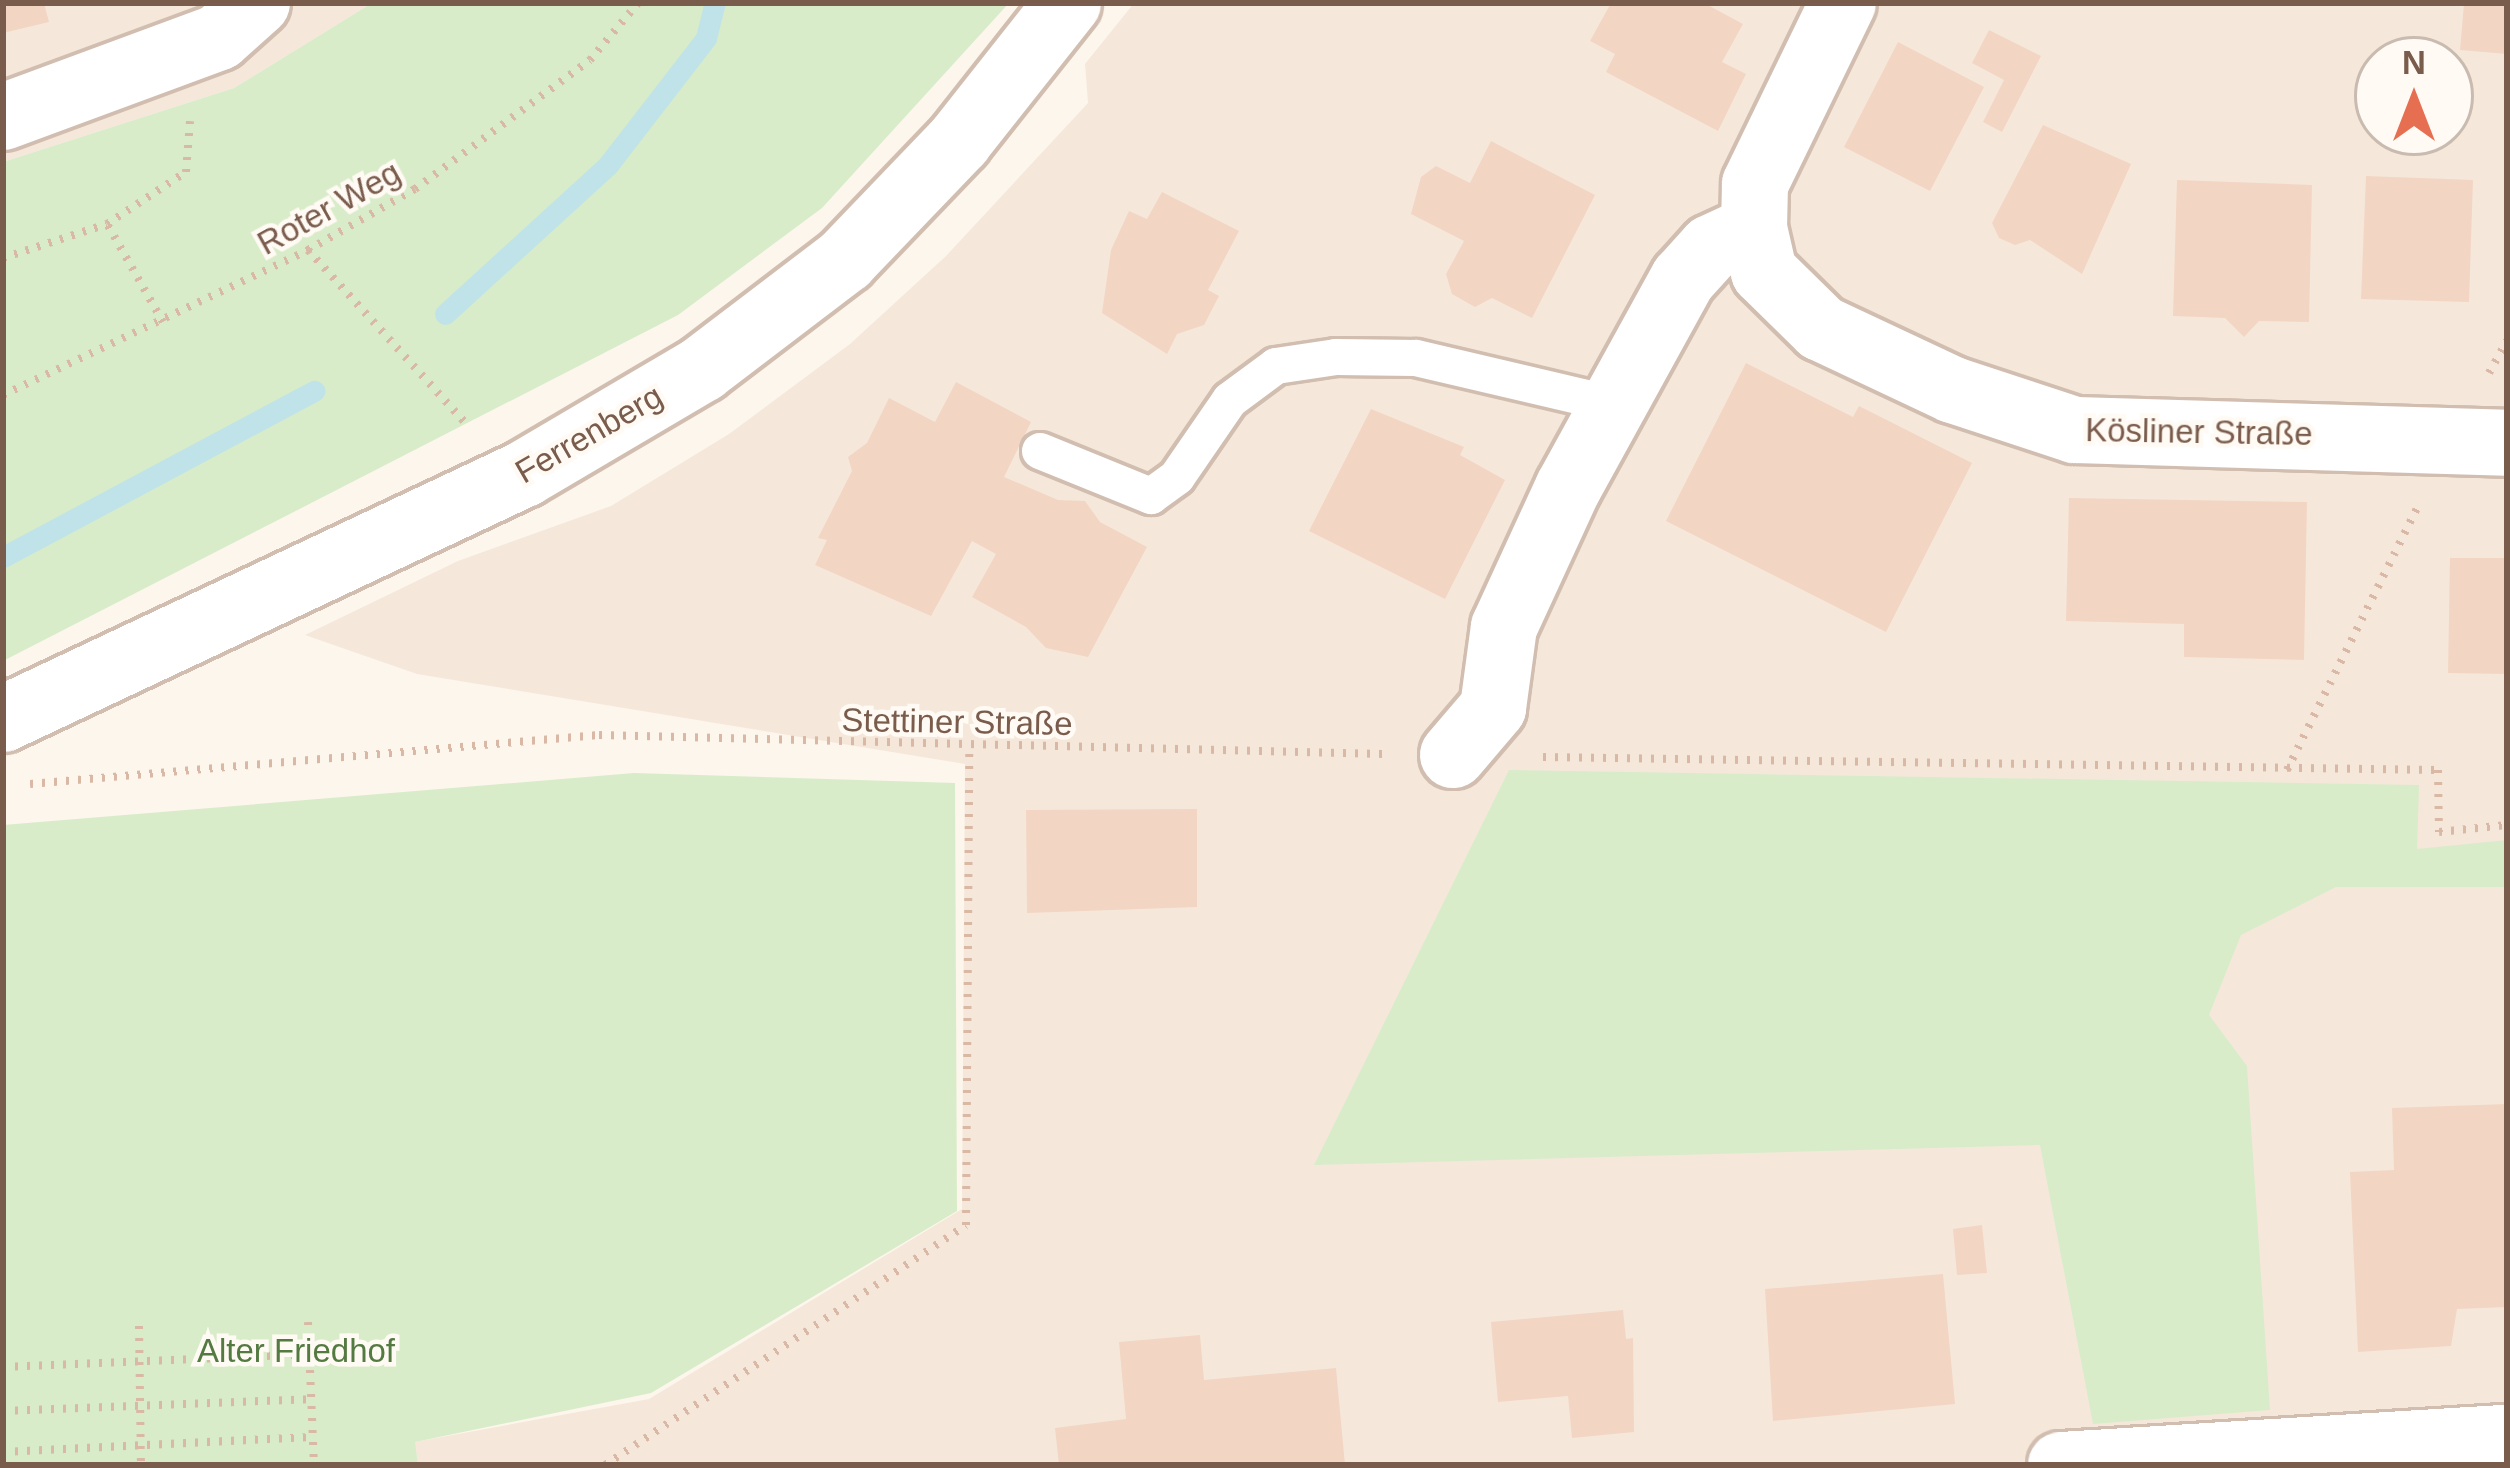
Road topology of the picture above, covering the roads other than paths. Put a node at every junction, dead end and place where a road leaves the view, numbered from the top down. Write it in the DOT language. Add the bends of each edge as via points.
graph roads {
  1 [pos="257,3"];
  2 [pos="1068,3"];
  3 [pos="1829,8"];
  4 [pos="3,117"];
  5 [pos="1754,228"];
  6 [pos="1612,404"];
  7 [pos="2480,441"];
  8 [pos="1040,452"];
  9 [pos="3,719"];
  10 [pos="1453,755"];
  11 [pos="2507,1438"];
  12 [pos="2061,1465"];
  1 -- 4 [label="street" via="219,37"];
  2 -- 9 [label="street, Ferrenberg" via="959,141 844,260 703,368 524,474"];
  3 -- 5 [label="street" via="1755,184"];
  5 -- 6 [label="street" via="1711,248 1683,279"];
  5 -- 7 [label="street, Kösliner Straße" via="1764,272 1821,328 1953,390 2074,430"];
  6 -- 8 [label="lane" via="1416,358 1336,357 1276,366 1230,400 1177,477 1151,496"];
  6 -- 10 [label="street" via="1504,626 1493,708"];
  11 -- 12 [label="street"];
}
